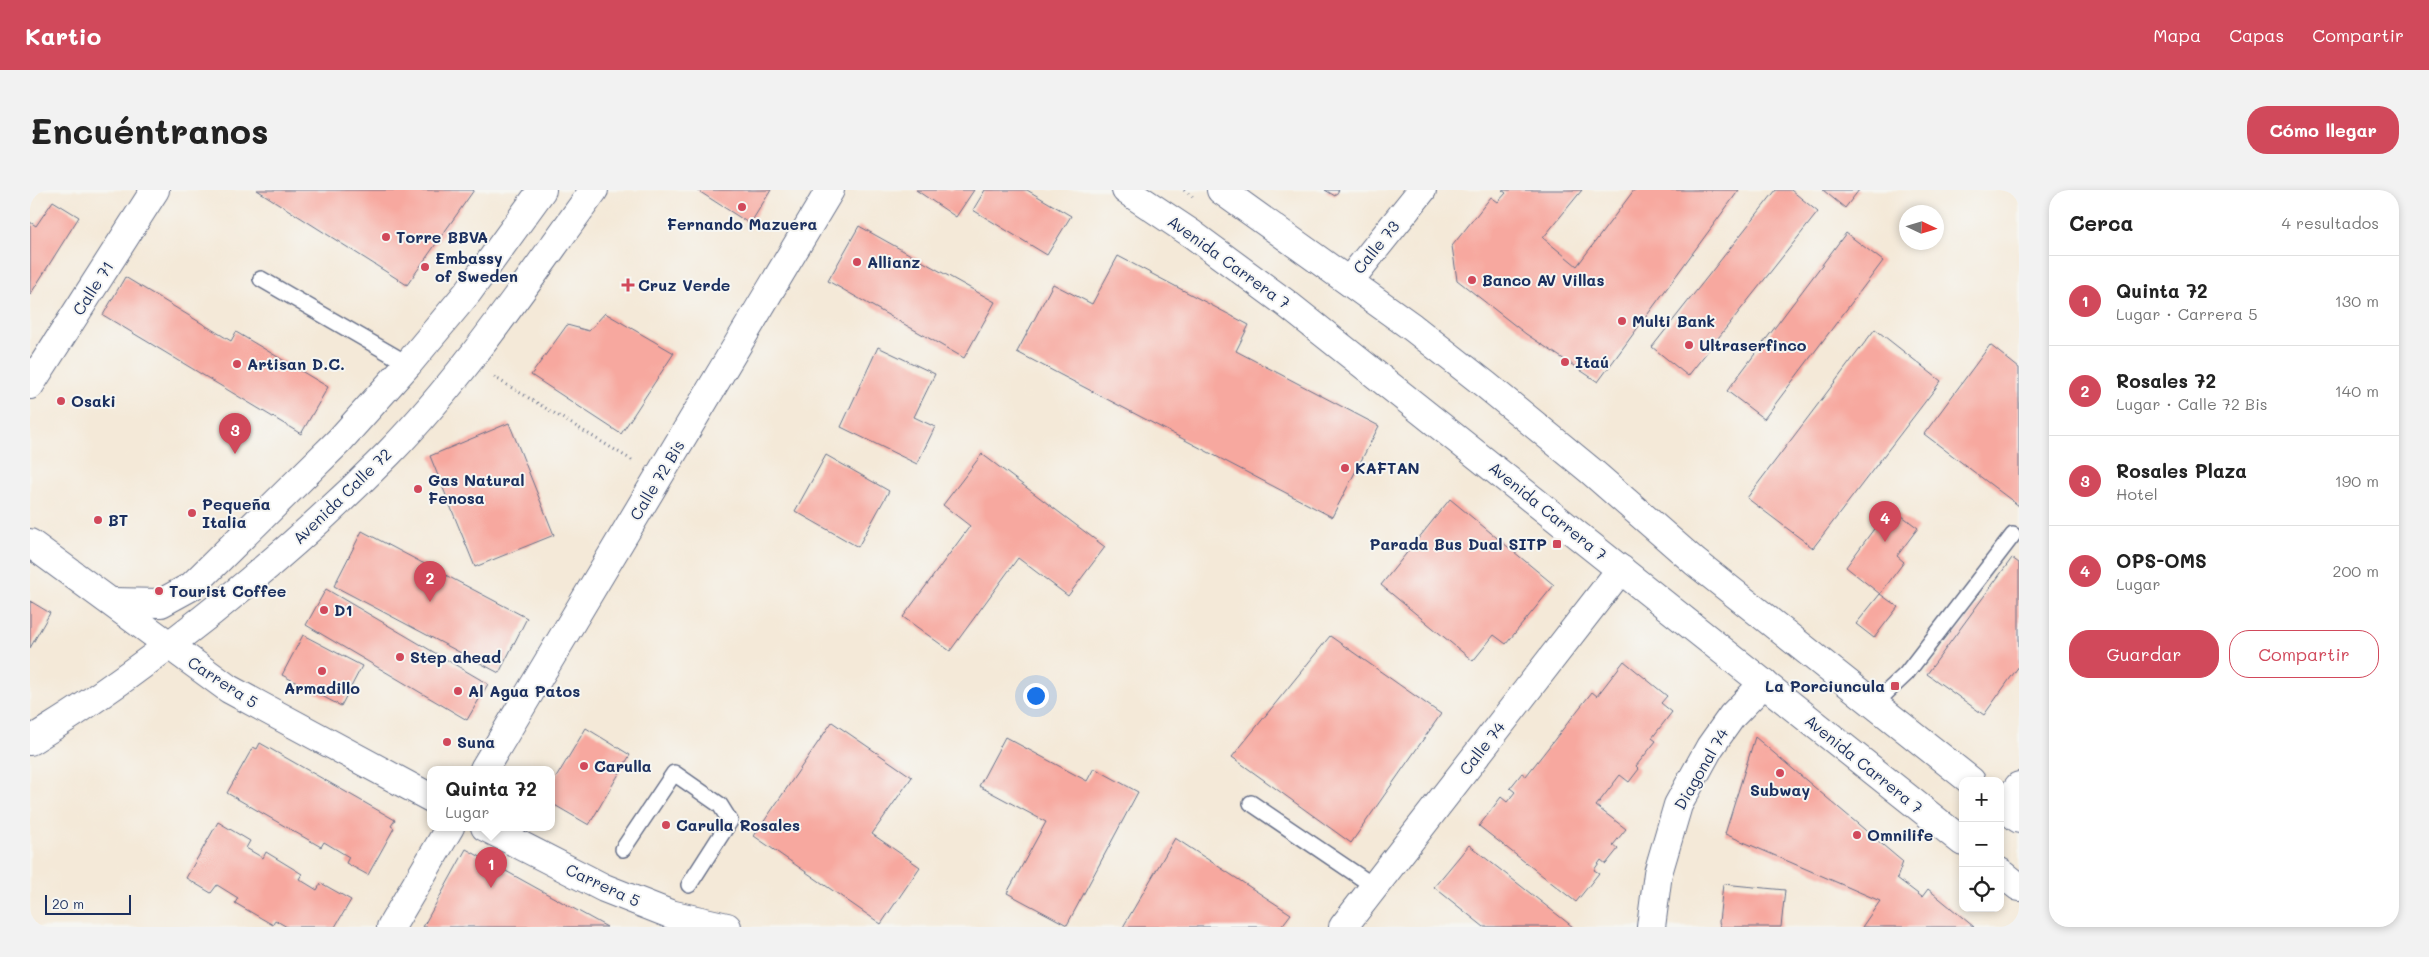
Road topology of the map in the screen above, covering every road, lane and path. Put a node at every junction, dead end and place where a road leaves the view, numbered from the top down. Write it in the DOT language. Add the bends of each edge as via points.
graph roads {
  1 [pos="155,190"];
  2 [pos="542,190"];
  3 [pos="594,190"];
  4 [pos="830,190"];
  5 [pos="1126,190"];
  6 [pos="1221,190"];
  7 [pos="1422,190"];
  8 [pos="261,279"];
  9 [pos="1349,281"];
  10 [pos="408,364"];
  11 [pos="494,377"];
  12 [pos="30,385"];
  13 [pos="659,476"];
  14 [pos="2013,535"];
  15 [pos="30,543"];
  16 [pos="1621,569"];
  17 [pos="112,602"];
  18 [pos="168,644"];
  19 [pos="1764,683"];
  20 [pos="1874,704"];
  21 [pos="30,741"];
  22 [pos="486,766"];
  23 [pos="1966,777"];
  24 [pos="427,796"];
  25 [pos="1251,803"];
  26 [pos="448,831"];
  27 [pos="493,831"];
  28 [pos="1959,839"];
  29 [pos="623,849"];
  30 [pos="2004,875"];
  31 [pos="689,885"];
  32 [pos="1375,887"];
  33 [pos="2019,887"];
  34 [pos="390,927"];
  35 [pos="727,927"];
  36 [pos="1343,927"];
  37 [pos="1651,927"];
  1 -- 12 [label="street, Calle 71"];
  2 -- 10 [label="street" via="468,292"];
  3 -- 18 [label="street, Avenida Calle 72" via="473,356 388,454 294,543"];
  4 -- 13 [label="street, Calle 72 Bis"];
  5 -- 16 [label="street, Avenida Carrera 7" via="1287,304"];
  6 -- 9 [label="street"];
  7 -- 9 [label="street, Calle 73"];
  8 -- 10 [label="lane"];
  9 -- 20 [label="street" via="1486,385 1695,562"];
  10 -- 17 [label="street" via="338,440 192,586 161,603"];
  11 -- 13 [label="path"];
  13 -- 22 [label="street, Calle 72 Bis"];
  14 -- 20 [label="lane" via="1906,674"];
  15 -- 17 [label="street, Carrera 5"];
  16 -- 19 [label="street, Avenida Carrera 7"];
  16 -- 32 [label="street, Calle 74"];
  17 -- 18 [label="street, Carrera 5"];
  18 -- 21 [label="street, Avenida Calle 72" via="80,709"];
  18 -- 24 [label="street, Carrera 5" via="235,692"];
  19 -- 28 [label="street, Avenida Carrera 7"];
  19 -- 37 [label="street, Diagonal 74" via="1732,716 1710,747 1678,805 1658,873"];
  20 -- 23 [label="street"];
  25 -- 32 [label="lane"];
  26 -- 34 [label="street"];
  27 -- 35 [label="street, Carrera 5" via="604,888 670,914"];
  29 -- 31 [label="lane" via="674,773 720,805 730,821"];
  30 -- 33 [label="street"];
  32 -- 36 [label="street, Calle 74"];
}
